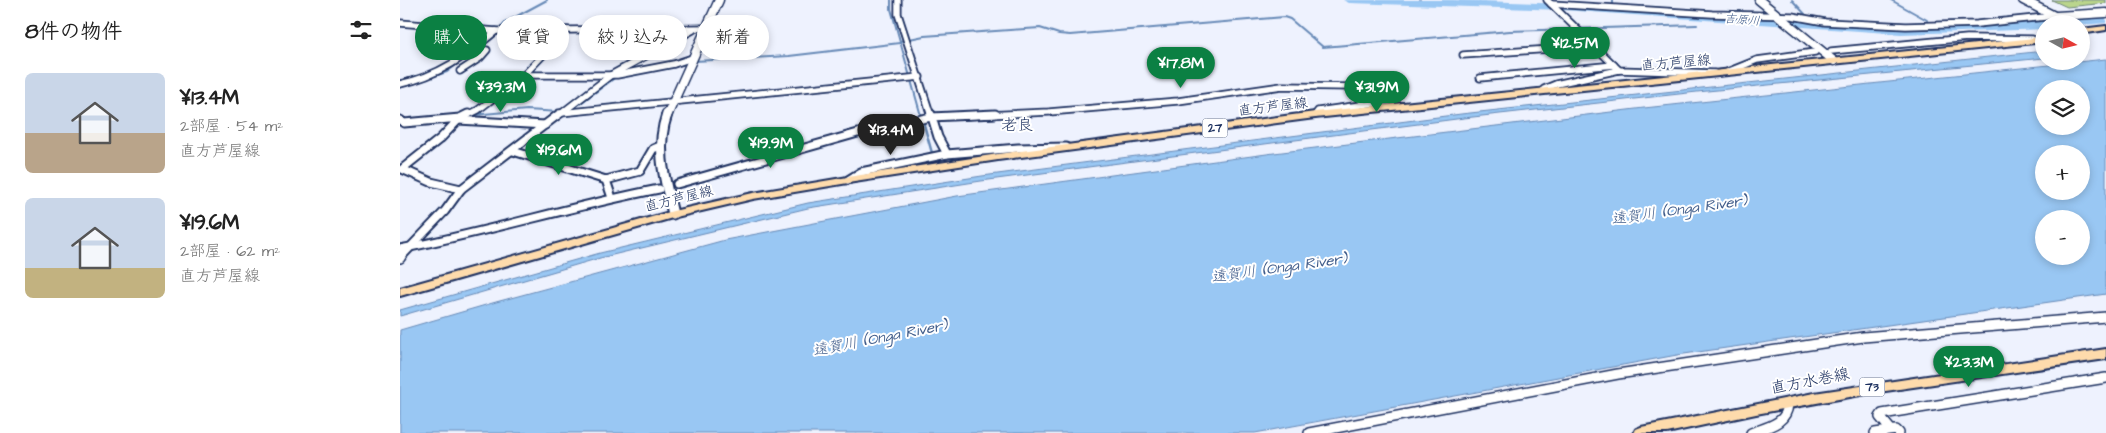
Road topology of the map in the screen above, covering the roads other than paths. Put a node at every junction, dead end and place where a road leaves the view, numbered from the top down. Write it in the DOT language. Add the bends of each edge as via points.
graph roads {
  1 [pos="720,0"];
  2 [pos="898,0"];
  3 [pos="1595,0"];
  4 [pos="1759,0"];
  5 [pos="2023,0"];
  6 [pos="1549,2"];
  7 [pos="1597,6"];
  8 [pos="2106,13"];
  9 [pos="712,15"];
  10 [pos="2053,15"];
  11 [pos="2082,15"];
  12 [pos="1780,17"];
  13 [pos="2035,19"];
  14 [pos="400,24"];
  15 [pos="2106,28"];
  16 [pos="697,29"];
  17 [pos="569,30"];
  18 [pos="694,30"];
  19 [pos="2090,30"];
  20 [pos="496,31"];
  21 [pos="487,38"];
  22 [pos="2035,40"];
  23 [pos="1595,46"];
  24 [pos="697,47"];
  25 [pos="1815,52"];
  26 [pos="1463,55"];
  27 [pos="1832,56"];
  28 [pos="458,60"];
  29 [pos="477,60"];
  30 [pos="538,60"];
  31 [pos="691,61"];
  32 [pos="1616,67"];
  33 [pos="460,71"];
  34 [pos="1727,72"];
  35 [pos="1714,73"];
  36 [pos="524,75"];
  37 [pos="611,75"];
  38 [pos="920,77"];
  39 [pos="1480,78"];
  40 [pos="400,84"];
  41 [pos="1544,89"];
  42 [pos="1389,101"];
  43 [pos="672,102"];
  44 [pos="1364,103"];
  45 [pos="560,114"];
  46 [pos="1315,115"];
  47 [pos="931,117"];
  48 [pos="458,119"];
  49 [pos="400,120"];
  50 [pos="545,125"];
  51 [pos="660,146"];
  52 [pos="1068,147"];
  53 [pos="513,151"];
  54 [pos="947,154"];
  55 [pos="401,169"];
  56 [pos="606,180"];
  57 [pos="848,180"];
  58 [pos="677,184"];
  59 [pos="461,189"];
  60 [pos="659,189"];
  61 [pos="612,198"];
  62 [pos="673,214"];
  63 [pos="410,247"];
  64 [pos="400,249"];
  65 [pos="400,258"];
  66 [pos="400,292"];
  67 [pos="2106,317"];
  68 [pos="2106,354"];
  69 [pos="2106,378"];
  70 [pos="1788,404"];
  71 [pos="1895,432"];
  72 [pos="1309,433"];
  73 [pos="1641,433"];
  74 [pos="1751,433"];
  75 [pos="1875,433"];
  1 -- 9 [label="street"];
  2 -- 38 [label="street" via="898,14"];
  3 -- 7 [label="street"];
  4 -- 12 [label="street"];
  5 -- 10 [label="street"];
  6 -- 7 [label="street"];
  6 -- 23 [label="street"];
  7 -- 12 [label="street"];
  8 -- 11 [label="street"];
  12 -- 13 [label="street" via="1906,26"];
  12 -- 27 [label="street"];
  14 -- 20 [label="street"];
  15 -- 19 [label="main road"];
  16 -- 18 [label="street"];
  17 -- 18 [label="street"];
  18 -- 37 [label="street"];
  20 -- 21 [label="street"];
  22 -- 27 [label="main road, 直方芦屋線 / 27"];
  23 -- 26 [label="street"];
  23 -- 32 [label="street"];
  24 -- 31 [label="street"];
  25 -- 34 [label="street" via="1739,65"];
  27 -- 34 [label="main road, 直方芦屋線 / 27"];
  28 -- 40 [label="street" via="438,74"];
  29 -- 33 [label="street"];
  30 -- 36 [label="street"];
  31 -- 37 [label="street"];
  31 -- 43 [label="street"];
  32 -- 35 [label="street"];
  32 -- 39 [label="street"];
  32 -- 41 [label="street"];
  34 -- 35 [label="main road, 直方芦屋線 / 27"];
  35 -- 41 [label="main road, 直方芦屋線 / 27"];
  36 -- 37 [label="street"];
  36 -- 48 [label="street" via="501,89 503,92 478,110"];
  37 -- 45 [label="street"];
  38 -- 43 [label="street"];
  38 -- 47 [label="street"];
  41 -- 46 [label="main road, 直方芦屋線 / 27"];
  42 -- 44 [label="street"];
  43 -- 45 [label="street"];
  43 -- 51 [label="street" via="661,132"];
  44 -- 46 [label="street" via="1318,111"];
  44 -- 47 [label="street" via="1352,87 1282,86 1049,112"];
  45 -- 50 [label="street"];
  46 -- 52 [label="main road, 直方芦屋線 / 27"];
  47 -- 54 [label="street"];
  47 -- 58 [label="street" via="858,132"];
  48 -- 49 [label="street" via="404,123"];
  48 -- 50 [label="street"];
  48 -- 55 [label="street" via="442,138"];
  50 -- 53 [label="street"];
  51 -- 56 [label="street" via="652,149 640,171"];
  51 -- 62 [label="street"];
  52 -- 54 [label="street"];
  52 -- 57 [label="main road, 直方芦屋線 / 27"];
  53 -- 56 [label="street"];
  53 -- 59 [label="street"];
  54 -- 57 [label="street" via="861,172"];
  55 -- 59 [label="street" via="431,182"];
  56 -- 61 [label="street"];
  57 -- 62 [label="main road, 直方芦屋線 / 27"];
  59 -- 63 [label="street" via="445,211"];
  60 -- 61 [label="street"];
  61 -- 63 [label="street" via="475,234"];
  62 -- 66 [label="main road, 直方芦屋線 / 27"];
  63 -- 64 [label="street"];
  63 -- 65 [label="street"];
  67 -- 72 [label="street" via="1853,338 1636,371"];
  68 -- 70 [label="main road, 直方水巻線 / 73" via="1871,388"];
  69 -- 71 [label="street" via="1882,414 1880,417"];
  70 -- 73 [label="main road, 直方水巻線 / 73"];
  70 -- 74 [label="street" via="1789,412 1784,419"];
  71 -- 75 [label="street"];
}
